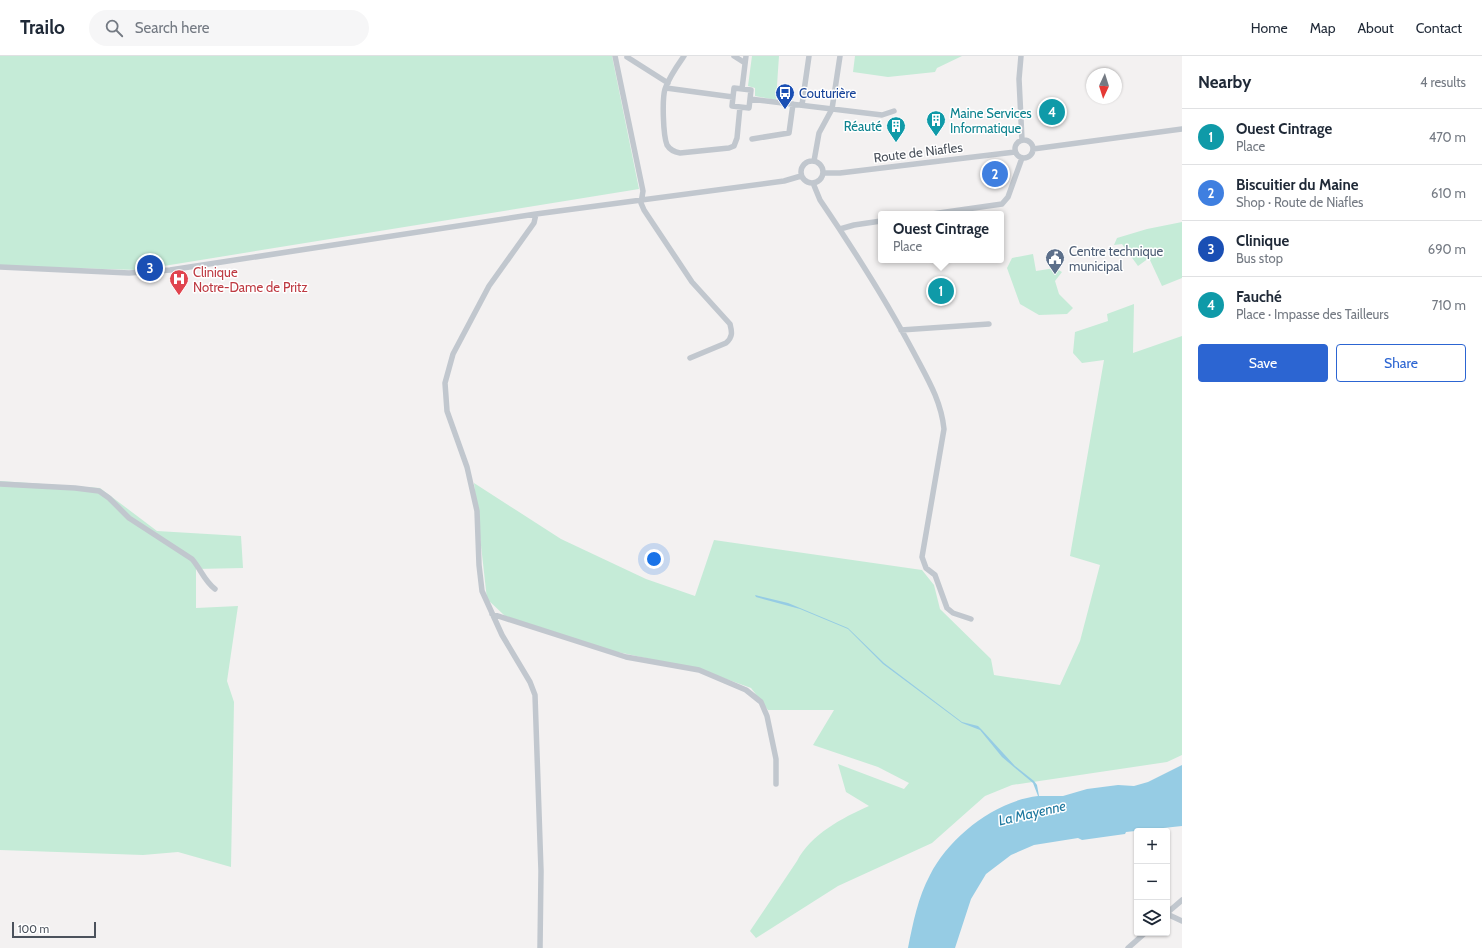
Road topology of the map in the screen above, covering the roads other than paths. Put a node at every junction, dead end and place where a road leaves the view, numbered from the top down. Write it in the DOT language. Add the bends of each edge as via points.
graph roads {
  1 [pos="615,56"];
  2 [pos="684,56"];
  3 [pos="734,56"];
  4 [pos="746,56"];
  5 [pos="809,56"];
  6 [pos="840,56"];
  7 [pos="1021,56"];
  8 [pos="627,57"];
  9 [pos="745,63"];
  10 [pos="667,85"];
  11 [pos="742,89"];
  12 [pos="733,96"];
  13 [pos="750,99"];
  14 [pos="793,104"];
  15 [pos="802,105"];
  16 [pos="740,107"];
  17 [pos="832,109"];
  18 [pos="894,111"];
  19 [pos="1182,129"];
  20 [pos="752,139"];
  21 [pos="1022,140"];
  22 [pos="1033,149"];
  23 [pos="1015,152"];
  24 [pos="1022,158"];
  25 [pos="814,161"];
  26 [pos="824,173"];
  27 [pos="801,176"];
  28 [pos="813,183"];
  29 [pos="642,200"];
  30 [pos="953,211"];
  31 [pos="536,214"];
  32 [pos="878,221"];
  33 [pos="840,229"];
  34 [pos="0,267"];
  35 [pos="989,324"];
  36 [pos="901,330"];
  37 [pos="690,358"];
  38 [pos="0,484"];
  39 [pos="215,589"];
  40 [pos="492,614"];
  41 [pos="971,619"];
  42 [pos="776,784"];
  43 [pos="1182,900"];
  44 [pos="1170,911"];
  45 [pos="1170,915"];
  46 [pos="1182,921"];
  47 [pos="1142,936"];
  48 [pos="540,948"];
  49 [pos="1128,948"];
  1 -- 29 [label="street" via="644,190"];
  2 -- 10 [label="street"];
  3 -- 9 [label="street"];
  4 -- 9 [label="street"];
  5 -- 15 [label="street"];
  6 -- 17 [label="street"];
  7 -- 21 [label="street" via="1019,79"];
  8 -- 10 [label="street"];
  9 -- 11 [label="street"];
  10 -- 12 [label="street"];
  10 -- 16 [label="street" via="663,111 667,145 673,152 715,150 734,146 738,138"];
  11 -- 12 [label="street" via="734,88"];
  11 -- 13 [label="street" via="751,90"];
  12 -- 16 [label="street" via="732,106"];
  13 -- 14 [label="street"];
  13 -- 16 [label="street" via="749,108"];
  14 -- 15 [label="street"];
  14 -- 20 [label="street" via="789,133"];
  15 -- 17 [label="street"];
  17 -- 18 [label="street" via="882,116"];
  17 -- 25 [label="street" via="819,134"];
  19 -- 22 [label="street"];
  21 -- 22 [label="street" via="1030,142"];
  21 -- 23 [label="street" via="1016,144"];
  22 -- 24 [label="street" via="1031,155"];
  23 -- 24 [label="street"];
  23 -- 26 [label="street, Route de Niafles"];
  24 -- 30 [label="street" via="1008,197 1002,204"];
  25 -- 26 [label="street" via="820,164"];
  25 -- 27 [label="street" via="803,165"];
  26 -- 28 [label="street" via="819,181"];
  27 -- 28 [label="street"];
  27 -- 29 [label="street" via="784,181"];
  28 -- 33 [label="street" via="820,200"];
  29 -- 31 [label="street"];
  29 -- 37 [label="street" via="642,206 692,282 730,324 731,339"];
  31 -- 34 [label="street" via="170,270 129,273"];
  31 -- 40 [label="street" via="534,223 489,286 462,335 453,354 445,383 447,411 467,467 477,511 482,591"];
  32 -- 33 [label="street"];
  33 -- 36 [label="street"];
  35 -- 36 [label="street"];
  36 -- 41 [label="street" via="936,396 944,429 922,557 926,568 935,575 947,608 952,613"];
  38 -- 39 [label="street" via="75,488 99,492 109,498 129,518 192,559 210,586"];
  40 -- 42 [label="street" via="626,657 699,670 746,690 761,702 767,716 776,759"];
  40 -- 48 [label="street" via="535,695 541,871"];
  43 -- 44 [label="street"];
  45 -- 46 [label="street"];
  47 -- 49 [label="street"];
}
